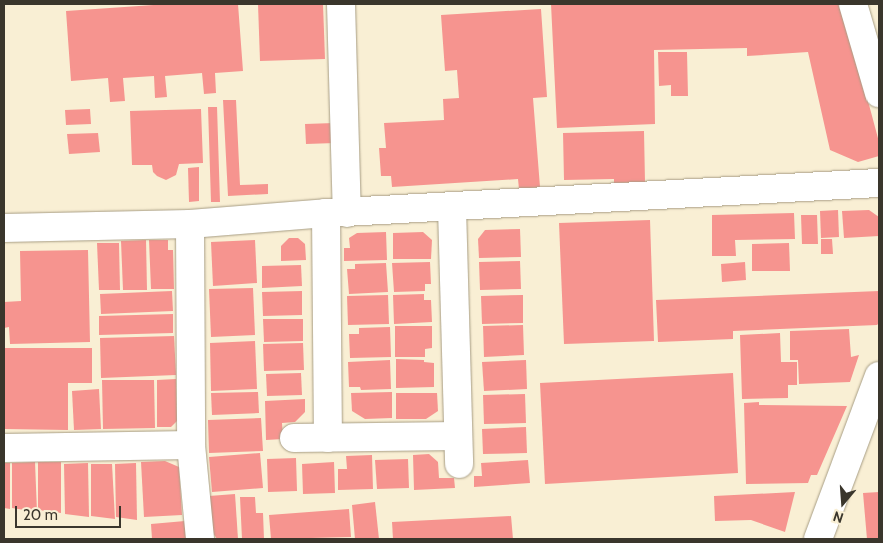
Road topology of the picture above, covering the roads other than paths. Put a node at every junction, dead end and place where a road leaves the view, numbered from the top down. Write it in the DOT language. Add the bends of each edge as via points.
graph roads {
  1 [pos="341,4"];
  2 [pos="853,4"];
  3 [pos="879,93"];
  4 [pos="879,183"];
  5 [pos="452,208"];
  6 [pos="336,213"];
  7 [pos="190,224"];
  8 [pos="4,228"];
  9 [pos="879,376"];
  10 [pos="458,436"];
  11 [pos="294,438"];
  12 [pos="328,438"];
  13 [pos="191,445"];
  14 [pos="4,448"];
  15 [pos="459,464"];
  16 [pos="200,539"];
  17 [pos="818,539"];
  1 -- 6 [label="street"];
  2 -- 3 [label="street"];
  4 -- 5 [label="street"];
  5 -- 6 [label="street"];
  5 -- 10 [label="street"];
  6 -- 7 [label="street"];
  6 -- 12 [label="street"];
  7 -- 8 [label="street"];
  7 -- 13 [label="street"];
  9 -- 17 [label="street"];
  10 -- 12 [label="street"];
  10 -- 15 [label="street"];
  11 -- 12 [label="street"];
  13 -- 14 [label="street"];
  13 -- 16 [label="street"];
}
